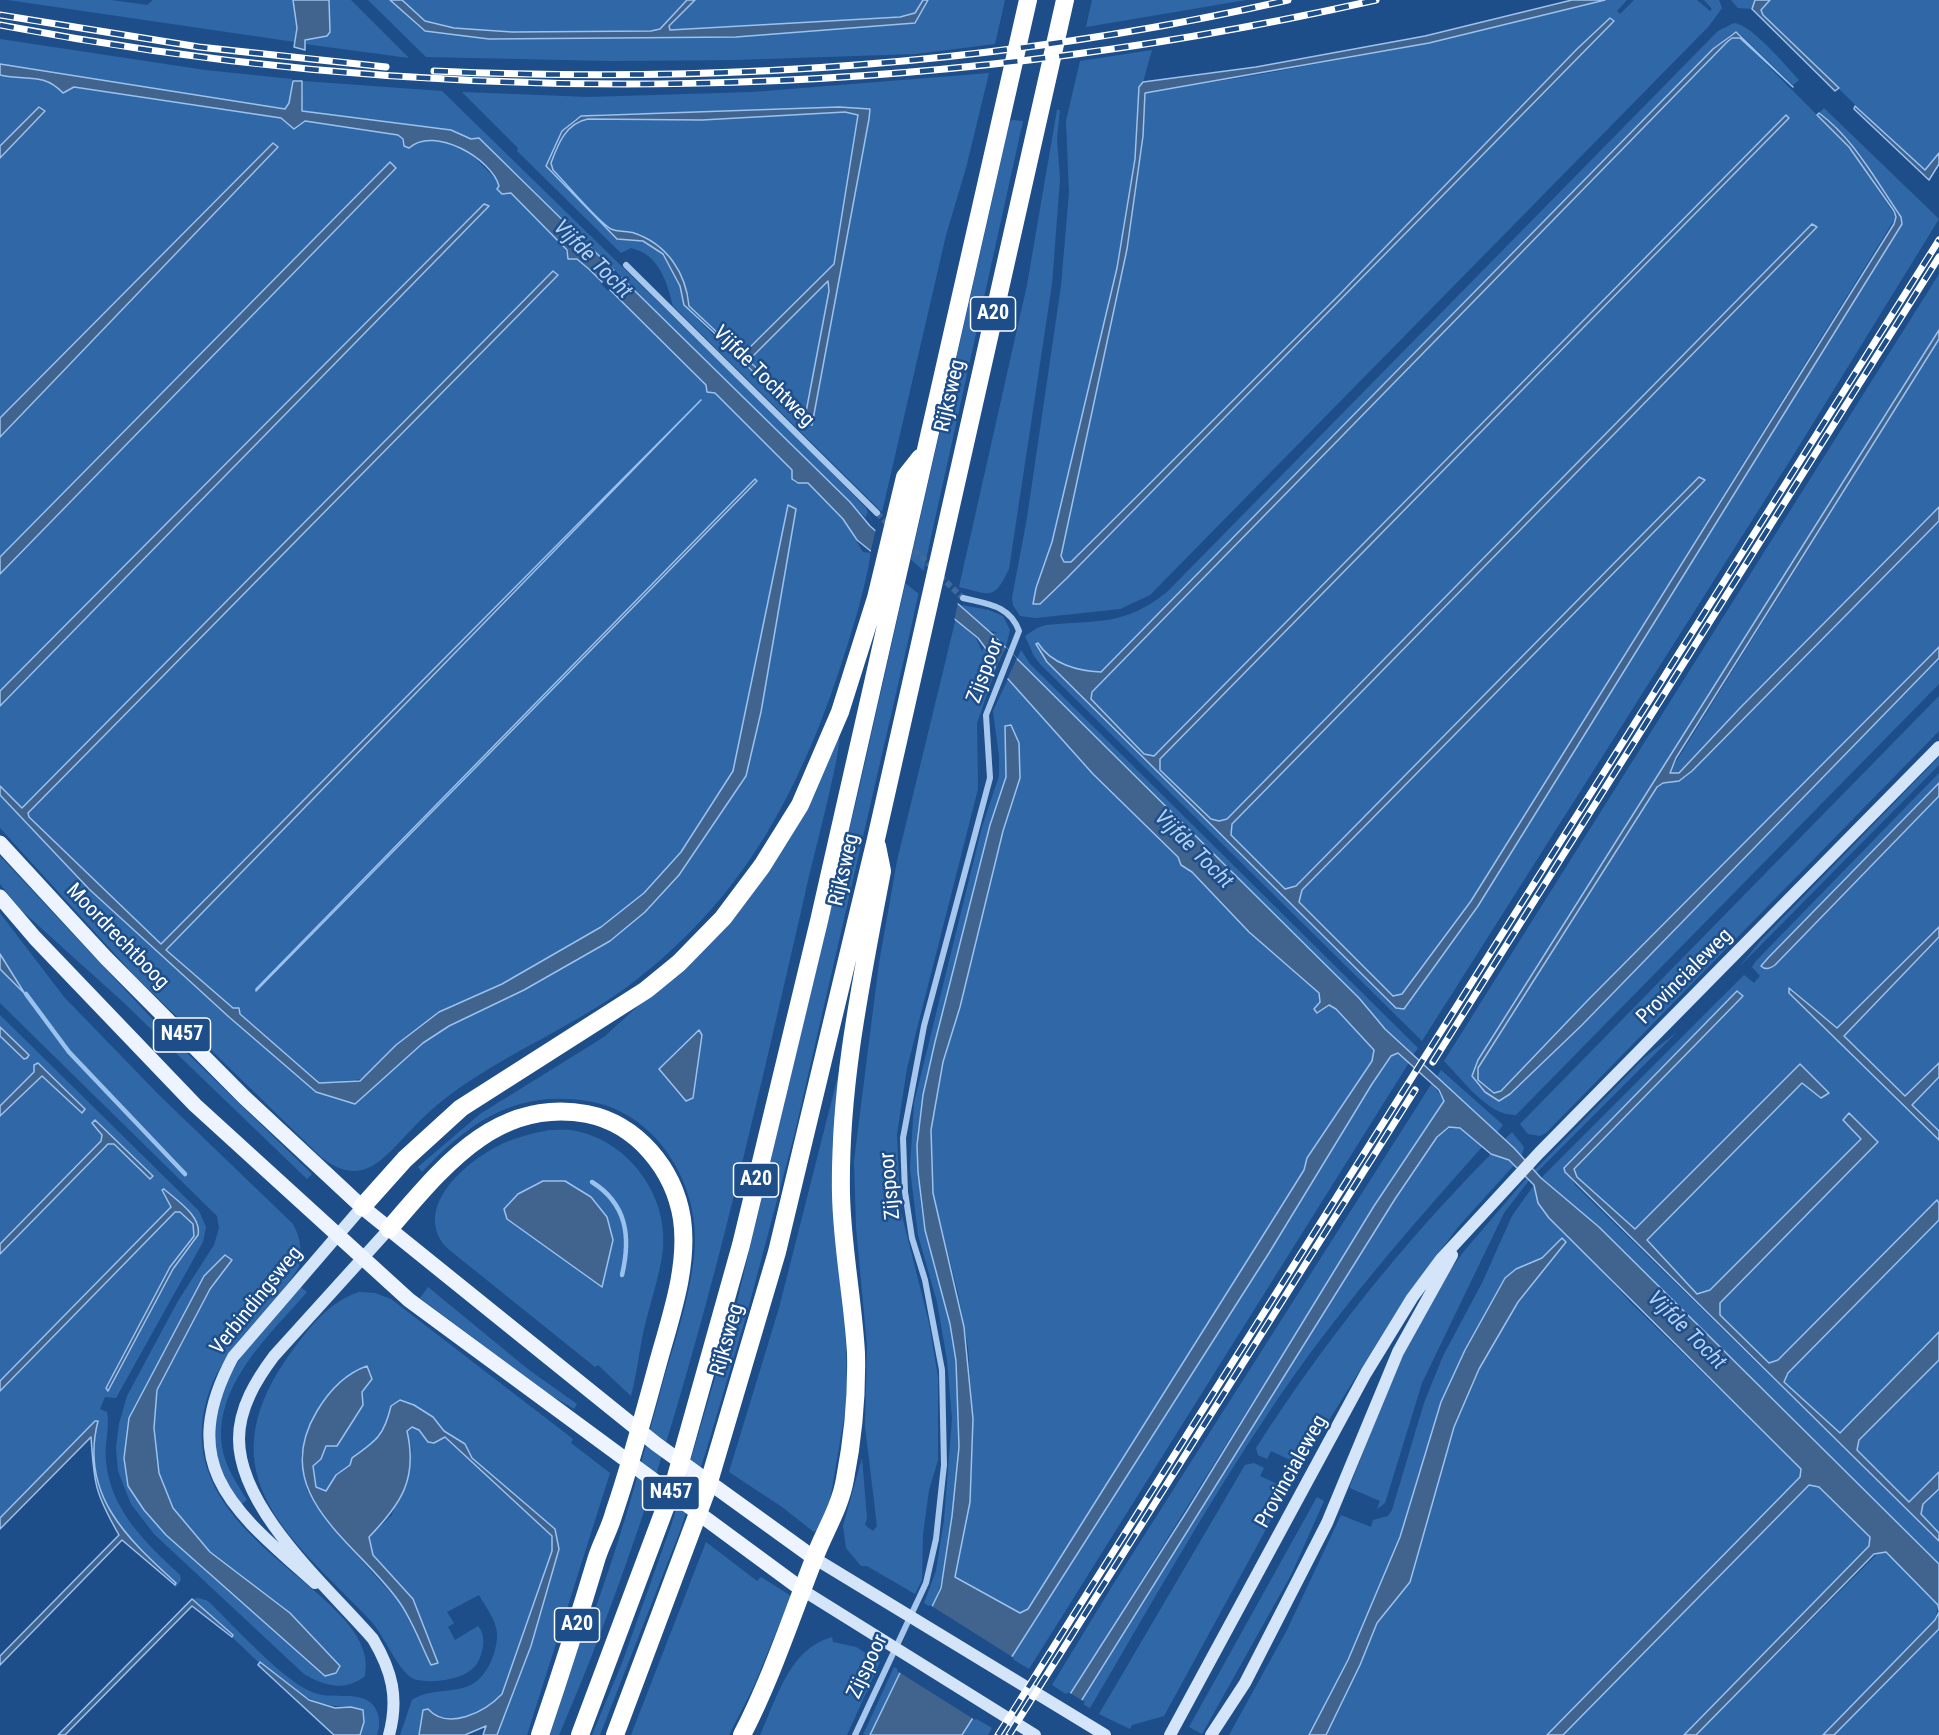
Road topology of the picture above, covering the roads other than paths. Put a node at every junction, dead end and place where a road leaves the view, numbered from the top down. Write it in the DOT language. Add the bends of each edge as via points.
graph roads {
  1 [pos="1028,0"];
  2 [pos="1065,0"];
  3 [pos="626,265"];
  4 [pos="908,492"];
  5 [pos="877,513"];
  6 [pos="963,598"];
  7 [pos="1939,747"];
  8 [pos="876,839"];
  9 [pos="0,843"];
  10 [pos="0,897"];
  11 [pos="362,1207"];
  12 [pos="389,1229"];
  13 [pos="336,1236"];
  14 [pos="1462,1238"];
  15 [pos="362,1259"];
  16 [pos="814,1558"];
  17 [pos="804,1591"];
  18 [pos="360,1624"];
  19 [pos="389,1735"];
  20 [pos="540,1735"];
  21 [pos="580,1735"];
  22 [pos="615,1735"];
  23 [pos="742,1735"];
  24 [pos="855,1735"];
  25 [pos="1035,1735"];
  26 [pos="1106,1735"];
  27 [pos="1170,1735"];
  28 [pos="1211,1735"];
  1 -- 4 [label="highway, Rijksweg / A20" via="924,451 905,477"];
  2 -- 8 [label="highway, Rijksweg / A20"];
  3 -- 5 [label="street, Vijfde Tochtweg"];
  4 -- 11 [label="highway, A20" via="840,712 800,805 723,918 680,963 646,990 461,1108 405,1159"];
  4 -- 21 [label="highway, Rijksweg / A20" via="888,612 741,1245 674,1484"];
  6 -- 24 [label="street, Zijspoor" via="1002,608 1019,631 986,715 990,778 924,1026 903,1138 912,1238 925,1280 942,1370 944,1464 936,1539 926,1583"];
  7 -- 14 [label="main road, Provincialeweg" via="1532,1161"];
  8 -- 16 [label="highway, A20" via="882,871 854,1025 843,1113 841,1196 856,1354 852,1432 845,1481"];
  8 -- 22 [label="highway, Rijksweg / A20" via="774,1264 706,1492"];
  9 -- 11 [label="main road, Moordrechtboog / N457" via="106,958 236,1089"];
  10 -- 13 [label="main road, N457" via="195,1105"];
  11 -- 12 [label="main road, N457"];
  11 -- 13 [label="main road, Verbindingsweg"];
  12 -- 15 [label="main road, Verbindingsweg"];
  12 -- 16 [label="main road, N457" via="656,1444"];
  12 -- 20 [label="highway, A20" via="446,1163 473,1141 505,1124 541,1112 568,1110 598,1116 623,1129 645,1144 660,1161 673,1187 682,1218 683,1260 674,1303 614,1516"];
  13 -- 15 [label="main road, N457"];
  13 -- 18 [label="main road, Verbindingsweg" via="233,1357 217,1386 208,1433 214,1464 228,1500"];
  14 -- 27 [label="main road, Provincialeweg" via="1412,1298 1366,1373"];
  14 -- 28 [label="main road, Provincialeweg" via="1398,1352 1316,1544 1245,1683"];
  15 -- 17 [label="main road, N457" via="408,1300"];
  15 -- 18 [label="main road, Verbindingsweg" via="257,1378 239,1439 242,1462 261,1507 283,1538"];
  16 -- 17 [label="highway"];
  16 -- 26 [label="main road, N457"];
  17 -- 23 [label="highway"];
  17 -- 25 [label="main road, N457"];
  18 -- 19 [label="main road, Verbindingsweg" via="391,1674 395,1700"];
}
